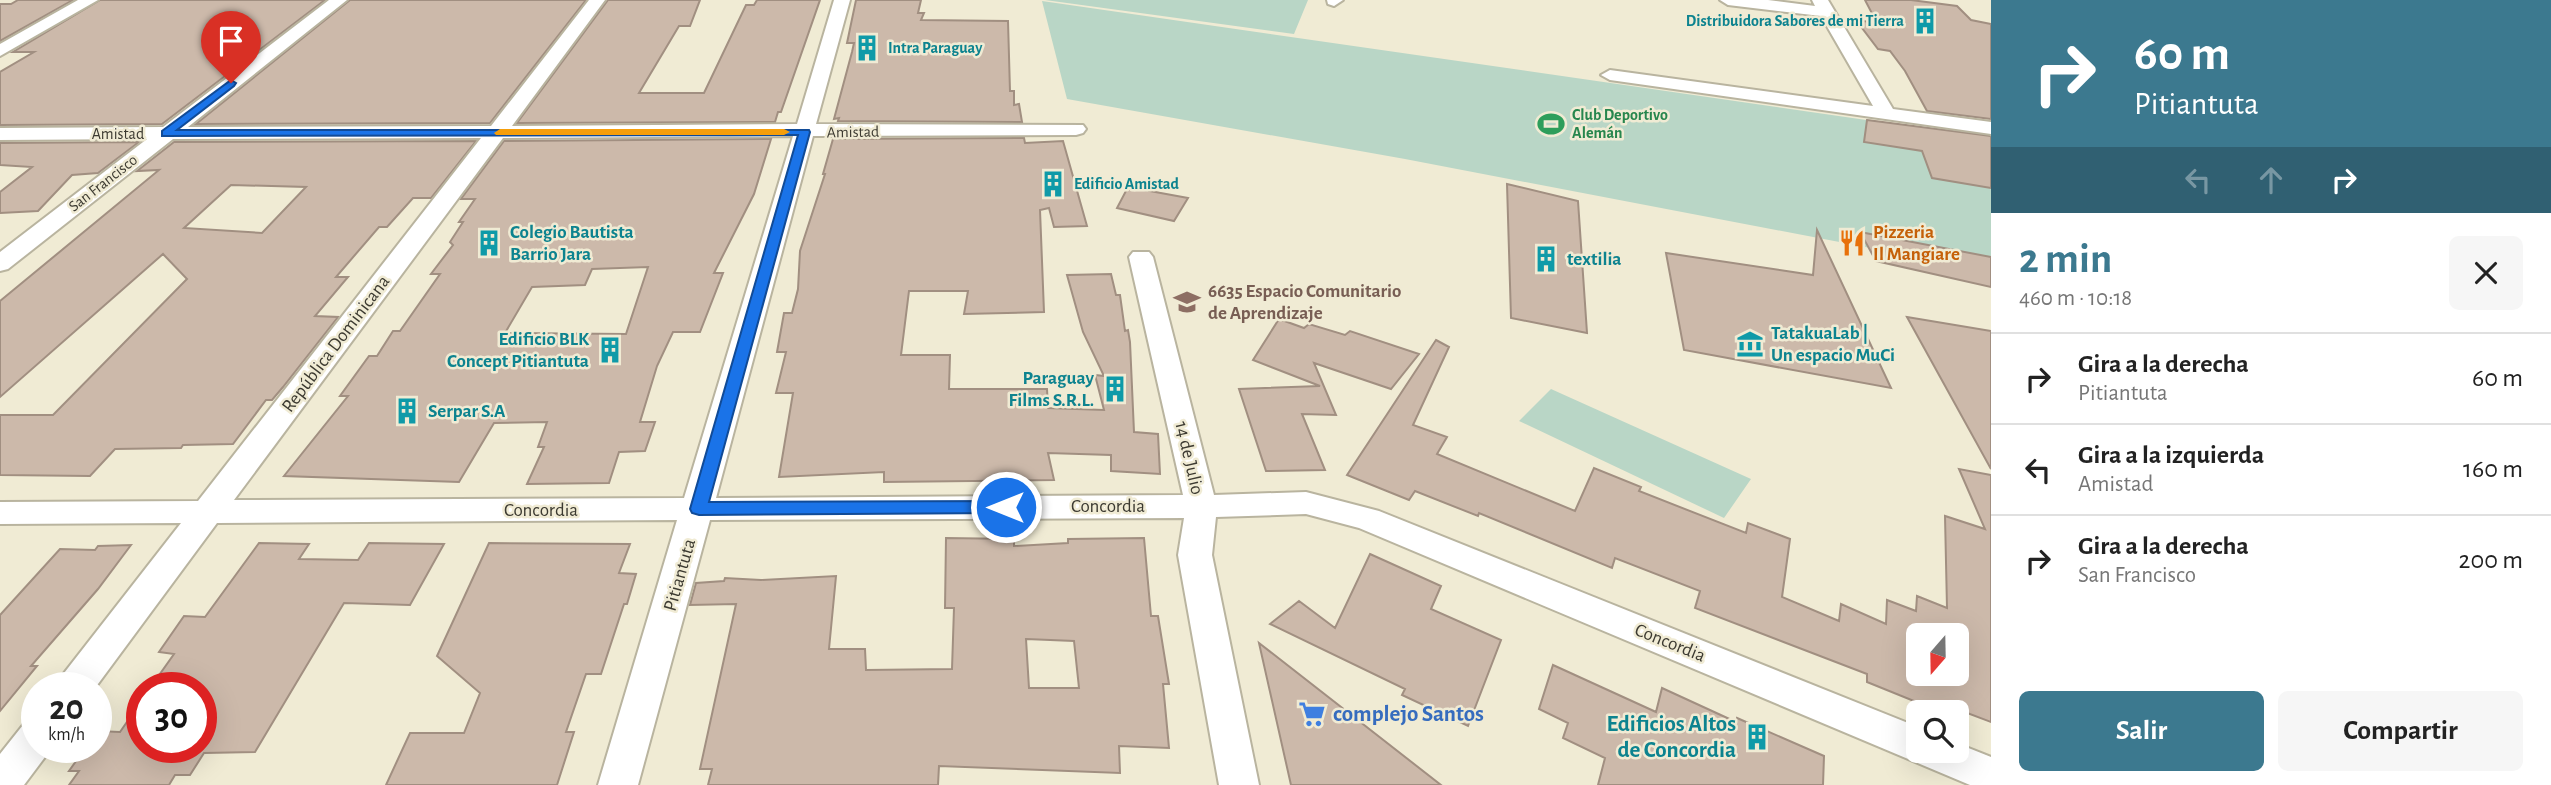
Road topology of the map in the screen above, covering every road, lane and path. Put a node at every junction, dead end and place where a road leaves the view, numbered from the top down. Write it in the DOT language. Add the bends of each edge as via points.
graph roads {
  1 [pos="90,0"];
  2 [pos="339,0"];
  3 [pos="597,0"];
  4 [pos="842,0"];
  5 [pos="1728,0"];
  6 [pos="1824,6"];
  7 [pos="0,51"];
  8 [pos="1610,75"];
  9 [pos="1887,114"];
  10 [pos="1991,128"];
  11 [pos="1076,129"];
  12 [pos="805,132"];
  13 [pos="496,133"];
  14 [pos="0,134"];
  15 [pos="166,134"];
  16 [pos="1142,257"];
  17 [pos="0,264"];
  18 [pos="1201,506"];
  19 [pos="699,509"];
  20 [pos="208,511"];
  21 [pos="0,513"];
  22 [pos="86,672"];
  23 [pos="1906,741"];
  24 [pos="21,758"];
  25 [pos="1961,763"];
  26 [pos="1991,775"];
  27 [pos="0,785"];
  28 [pos="618,785"];
  29 [pos="1239,785"];
  1 -- 7 [label="street"];
  2 -- 15 [label="street, San Francisco"];
  3 -- 13 [label="street, República Dominicana"];
  4 -- 12 [label="street, Pitiantuta"];
  5 -- 6 [label="street"];
  6 -- 9 [label="street"];
  8 -- 9 [label="street"];
  9 -- 10 [label="street"];
  11 -- 12 [label="street, Amistad"];
  12 -- 13 [label="street, Amistad"];
  12 -- 19 [label="street, Pitiantuta"];
  13 -- 15 [label="street, Amistad"];
  13 -- 20 [label="street, República Dominicana"];
  14 -- 15 [label="street, Amistad"];
  15 -- 17 [label="street, San Francisco"];
  16 -- 18 [label="street, 14 de Julio"];
  18 -- 19 [label="street, Concordia"];
  18 -- 23 [label="street, Concordia" via="1306,503 1368,519"];
  18 -- 29 [label="street, 14 de Julio" via="1195,555"];
  19 -- 20 [label="street, Concordia"];
  19 -- 28 [label="street, Pitiantuta"];
  20 -- 21 [label="street, Concordia"];
  20 -- 22 [label="street, República Dominicana"];
  24 -- 27 [label="street"];
  25 -- 26 [label="street"];
}
